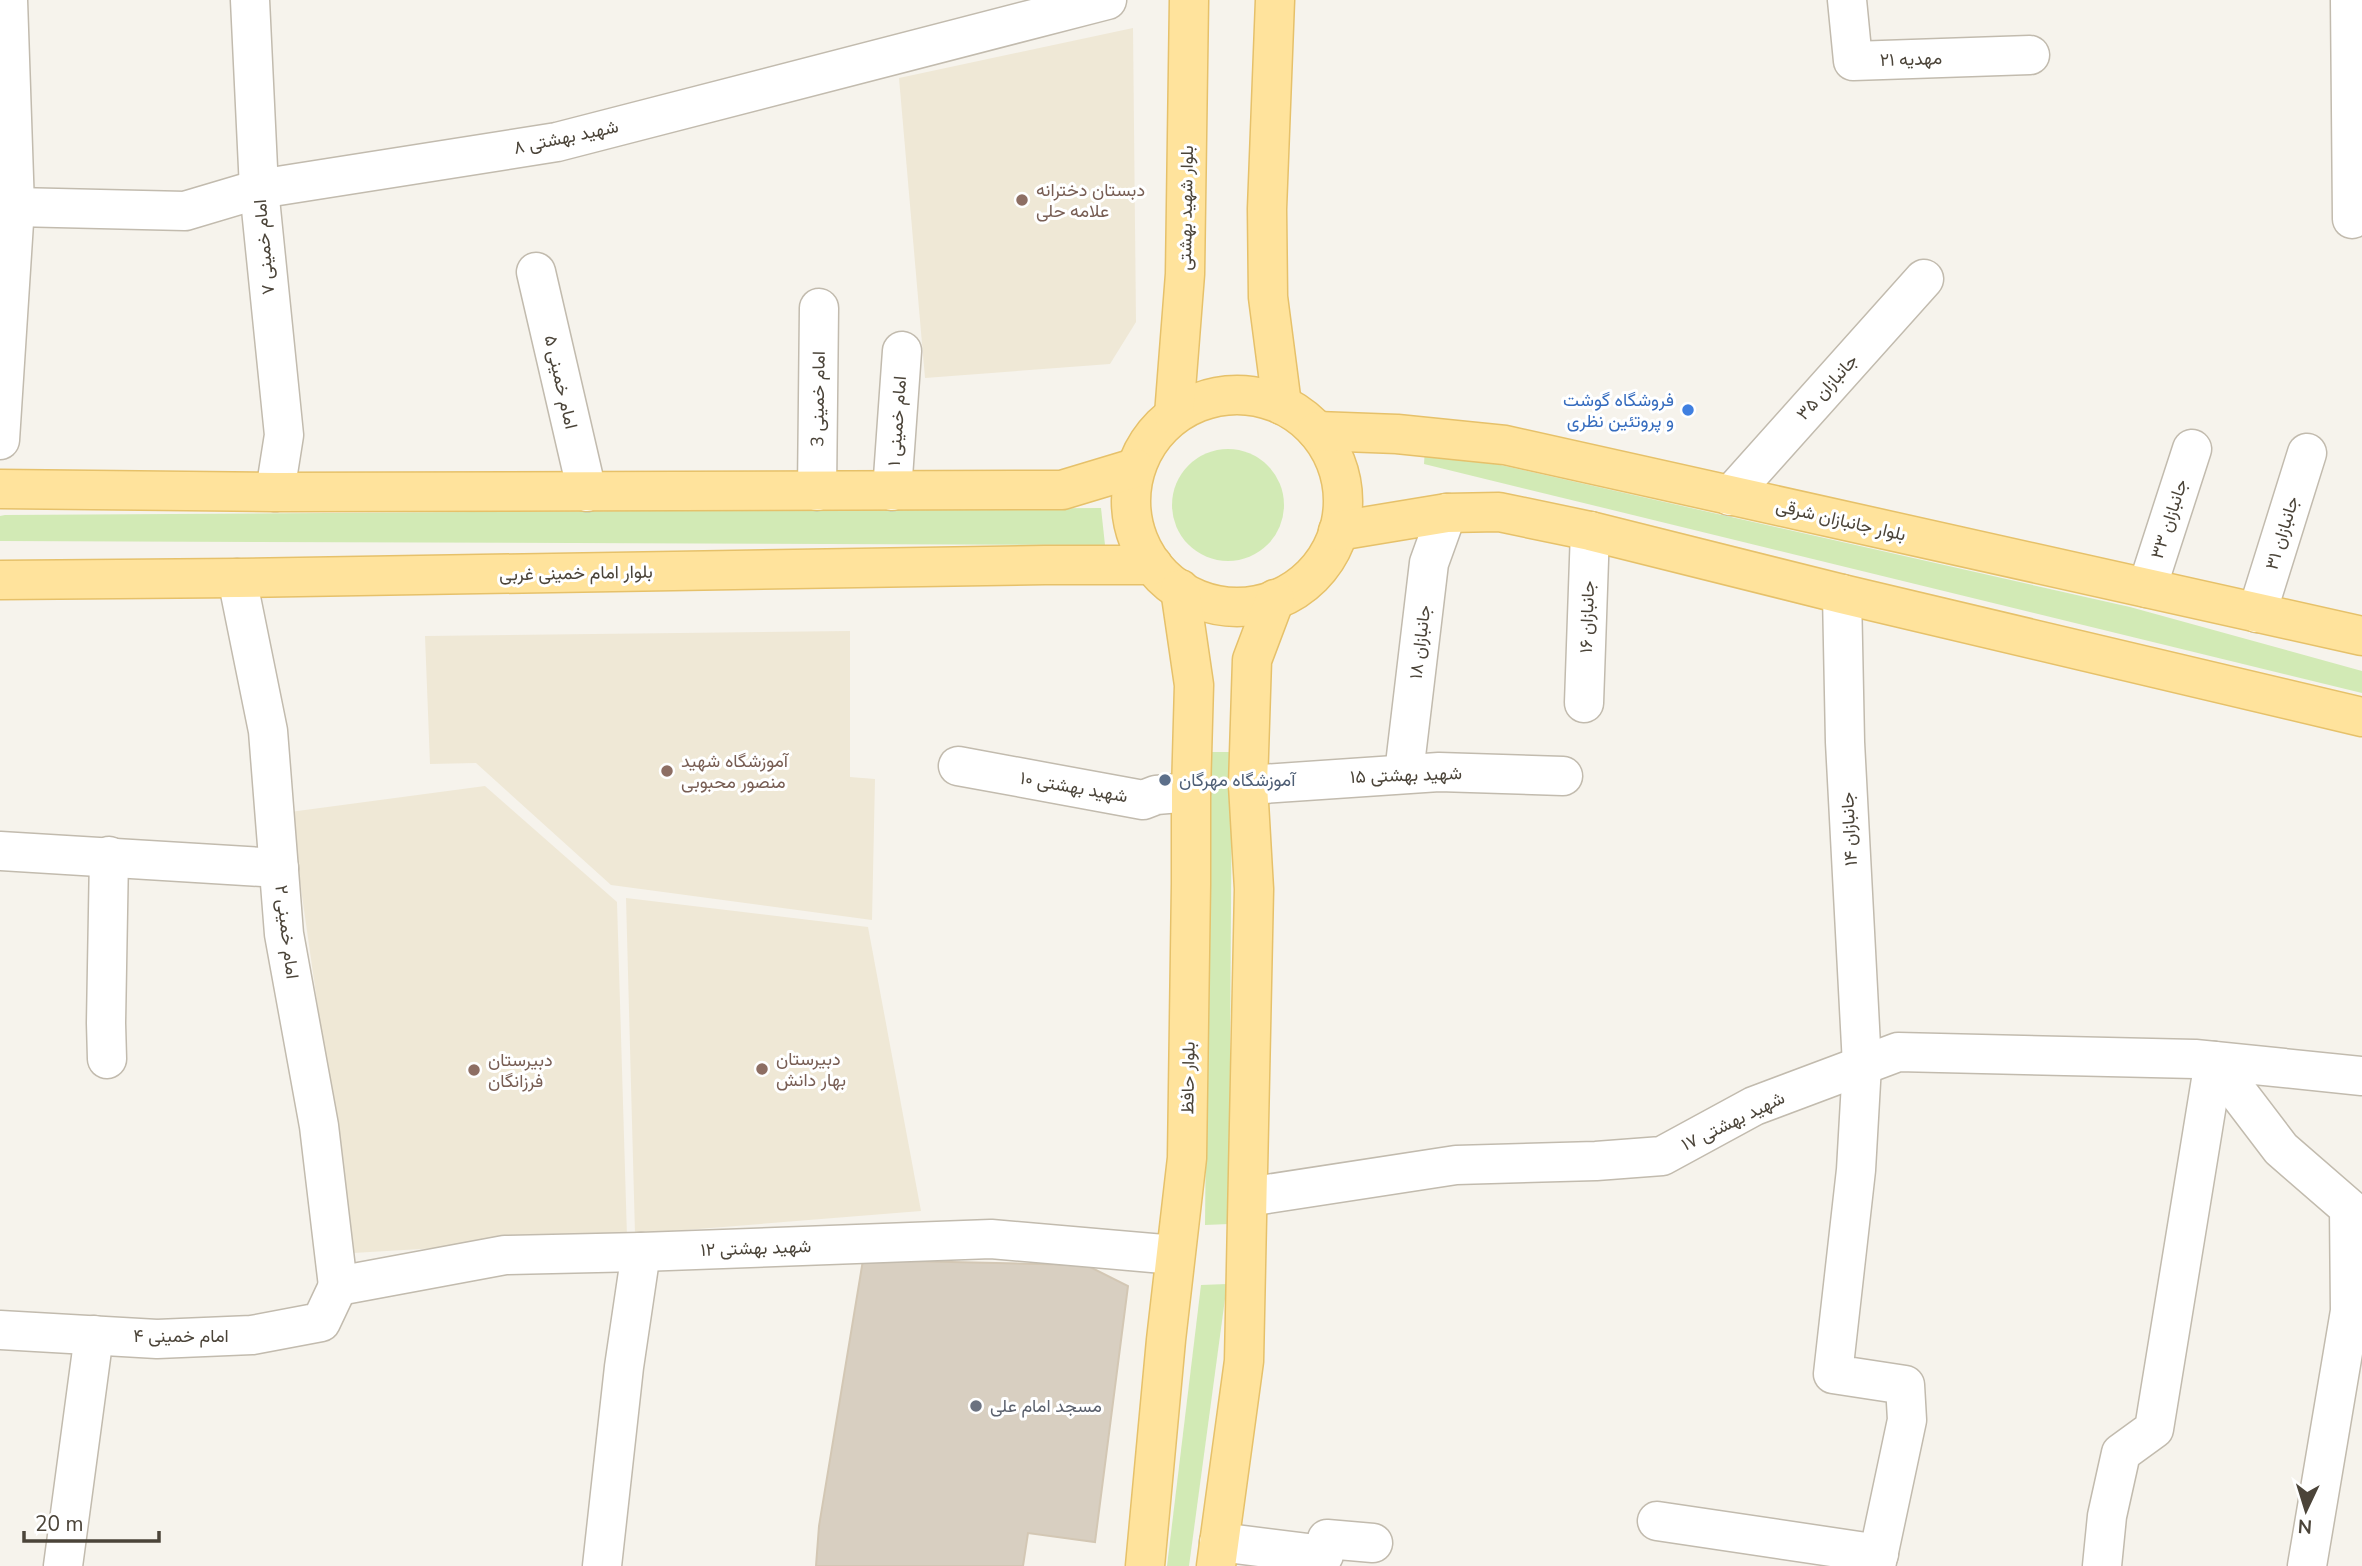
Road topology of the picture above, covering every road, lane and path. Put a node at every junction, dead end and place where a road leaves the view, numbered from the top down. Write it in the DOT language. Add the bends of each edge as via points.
graph roads {
  1 [pos="8,0"];
  2 [pos="250,0"];
  3 [pos="1107,0"];
  4 [pos="1189,0"];
  5 [pos="1275,0"];
  6 [pos="1847,0"];
  7 [pos="2350,0"];
  8 [pos="2030,55"];
  9 [pos="259,189"];
  10 [pos="15,207"];
  11 [pos="2352,219"];
  12 [pos="536,272"];
  13 [pos="1924,279"];
  14 [pos="819,307"];
  15 [pos="902,351"];
  16 [pos="1282,405"];
  17 [pos="1174,415"];
  18 [pos="1317,431"];
  19 [pos="0,440"];
  20 [pos="2192,449"];
  21 [pos="2307,453"];
  22 [pos="1135,468"];
  23 [pos="0,489"];
  24 [pos="817,491"];
  25 [pos="892,491"];
  26 [pos="275,492"];
  27 [pos="587,492"];
  28 [pos="1730,496"];
  29 [pos="1447,513"];
  30 [pos="1338,531"];
  31 [pos="1590,531"];
  32 [pos="1166,577"];
  33 [pos="237,578"];
  34 [pos="0,580"];
  35 [pos="2147,588"];
  36 [pos="1842,594"];
  37 [pos="1275,599"];
  38 [pos="2257,613"];
  39 [pos="2362,636"];
  40 [pos="1584,703"];
  41 [pos="2362,717"];
  42 [pos="958,766"];
  43 [pos="1404,773"];
  44 [pos="1563,776"];
  45 [pos="1248,785"];
  46 [pos="1191,792"];
  47 [pos="0,851"];
  48 [pos="110,856"];
  49 [pos="279,868"];
  50 [pos="107,1059"];
  51 [pos="2214,1061"];
  52 [pos="1862,1065"];
  53 [pos="2362,1076"];
  54 [pos="1248,1197"];
  55 [pos="641,1252"];
  56 [pos="1175,1255"];
  57 [pos="338,1286"];
  58 [pos="0,1330"];
  59 [pos="94,1335"];
  60 [pos="1657,1521"];
  61 [pos="1373,1543"];
  62 [pos="1218,1554"];
  63 [pos="1878,1560"];
  64 [pos="63,1566"];
  65 [pos="602,1566"];
  66 [pos="1144,1566"];
  67 [pos="2102,1566"];
  68 [pos="2307,1566"];
  1 -- 10 [label="street"];
  2 -- 9 [label="street, امام خمینی ۷"];
  3 -- 9 [label="street, شهید بهشتی ۸" via="557,142"];
  4 -- 17 [label="main road, بلوار شهید بهشتی" via="1185,274"];
  5 -- 16 [label="main road" via="1268,297"];
  6 -- 8 [label="street, مهدیه ۲۱" via="1853,61"];
  7 -- 11 [label="street"];
  9 -- 10 [label="street, شهید بهشتی ۸" via="185,211"];
  9 -- 26 [label="street, امام خمینی ۷" via="284,435"];
  10 -- 19 [label="street"];
  12 -- 27 [label="street, امام خمینی ۵"];
  13 -- 28 [label="street, جانبازان ۳۵"];
  14 -- 24 [label="street, امام خمینی 3"];
  15 -- 25 [label="street, امام خمینی ۱"];
  16 -- 17 [label="main road" via="1251,395 1214,396"];
  16 -- 18 [label="main road"];
  17 -- 22 [label="main road" via="1152,436"];
  18 -- 28 [label="main road, بلوار جانبازان شرقی" via="1505,445"];
  18 -- 30 [label="main road" via="1335,459 1343,490"];
  20 -- 35 [label="street, جانبازان ۳۳"];
  21 -- 38 [label="street, جانبازان ۳۱"];
  22 -- 25 [label="main road" via="1062,490"];
  22 -- 32 [label="main road" via="1129,502 1137,538"];
  23 -- 26 [label="main road"];
  24 -- 25 [label="main road"];
  24 -- 27 [label="main road"];
  26 -- 27 [label="main road"];
  28 -- 35 [label="main road, بلوار جانبازان شرقی"];
  29 -- 30 [label="main road"];
  29 -- 31 [label="main road" via="1499,512"];
  29 -- 43 [label="street, جانبازان ۱۸" via="1429,564"];
  30 -- 37 [label="main road" via="1329,554 1309,578"];
  31 -- 36 [label="main road"];
  31 -- 40 [label="street, جانبازان ۱۶"];
  32 -- 33 [label="main road, بلوار امام خمینی غربی"];
  32 -- 37 [label="main road" via="1218,605 1251,606"];
  32 -- 46 [label="main road, بلوار حافظ" via="1194,685"];
  33 -- 34 [label="main road, بلوار امام خمینی غربی"];
  33 -- 49 [label="street, امام خمینی ۲" via="268,731"];
  35 -- 38 [label="main road, بلوار جانبازان شرقی"];
  36 -- 41 [label="main road"];
  36 -- 52 [label="street, جانبازان ۱۴"];
  37 -- 45 [label="main road" via="1252,660"];
  38 -- 39 [label="main road, بلوار جانبازان شرقی"];
  42 -- 46 [label="street, شهید بهشتی ۱۰" via="1143,800"];
  43 -- 44 [label="street, شهید بهشتی ۱۵"];
  43 -- 45 [label="street, شهید بهشتی ۱۵"];
  45 -- 54 [label="main road" via="1254,889"];
  46 -- 56 [label="main road, بلوار حافظ" via="1187,1158"];
  47 -- 48 [label="street"];
  48 -- 49 [label="street"];
  48 -- 50 [label="street"];
  49 -- 57 [label="street, امام خمینی ۲" via="285,934 319,1126"];
  51 -- 52 [label="street, شهید بهشتی ۱۷" via="1898,1052"];
  51 -- 53 [label="street, شهید بهشتی ۱۷"];
  51 -- 67 [label="street" via="2154,1429 2121,1452"];
  51 -- 68 [label="street" via="2281,1149 2350,1208 2350,1311"];
  52 -- 54 [label="street, شهید بهشتی ۱۷" via="1754,1106 1662,1156 1456,1165"];
  52 -- 63 [label="street, جانبازان ۱۴" via="1856,1170 1833,1374 1905,1385 1907,1420"];
  54 -- 62 [label="main road" via="1244,1361"];
  55 -- 56 [label="street, شهید بهشتی ۱۲" via="992,1239"];
  55 -- 57 [label="street, شهید بهشتی ۱۲" via="505,1255"];
  55 -- 65 [label="street"];
  56 -- 66 [label="main road, بلوار حافظ"];
  57 -- 59 [label="street, امام خمینی ۴" via="321,1322 252,1335 157,1339"];
  58 -- 59 [label="street, امام خمینی ۴"];
  59 -- 64 [label="street"];
  60 -- 63 [label="street"];
  61 -- 62 [label="street" via="1327,1539 1324,1555"];
}
